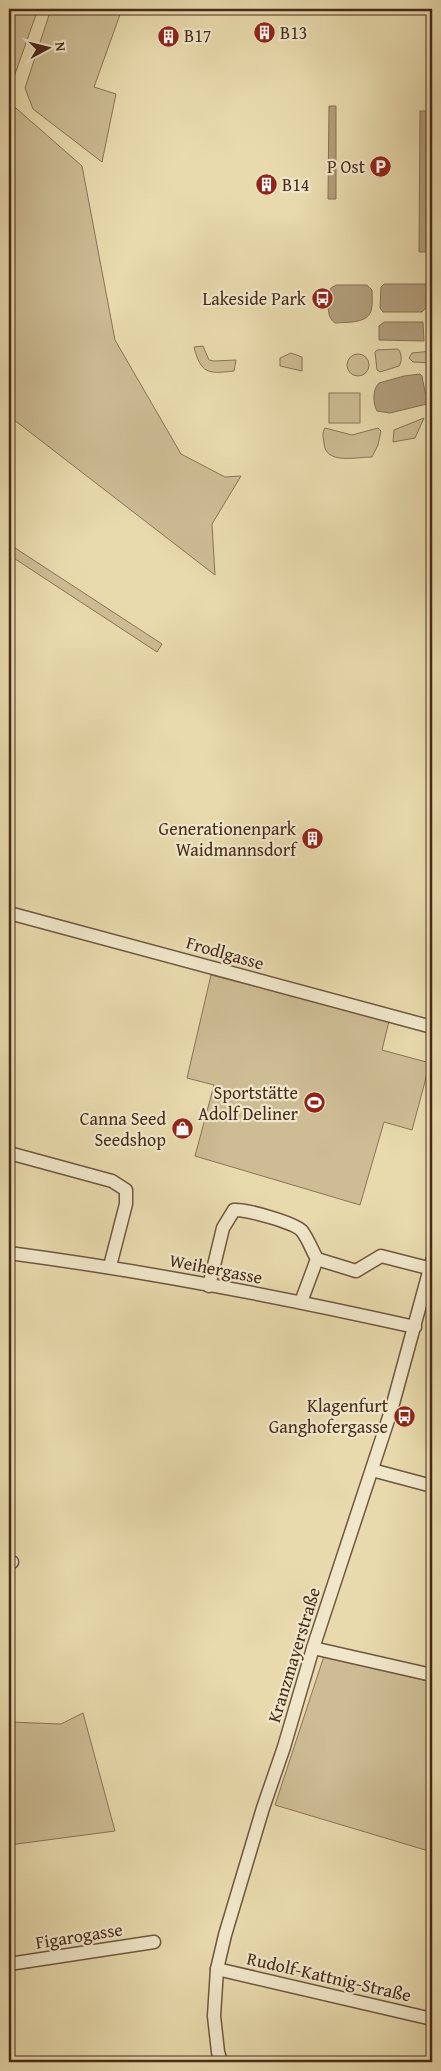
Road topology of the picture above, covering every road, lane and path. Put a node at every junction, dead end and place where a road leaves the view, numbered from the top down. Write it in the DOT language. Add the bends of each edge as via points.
graph roads {
  1 [pos="9,913"];
  2 [pos="432,1027"];
  3 [pos="9,1153"];
  4 [pos="9,1253"];
  5 [pos="317,1259"];
  6 [pos="110,1266"];
  7 [pos="431,1266"];
  8 [pos="209,1286"];
  9 [pos="301,1302"];
  10 [pos="415,1327"];
  11 [pos="372,1470"];
  12 [pos="432,1486"];
  13 [pos="313,1648"];
  14 [pos="432,1675"];
  15 [pos="154,1942"];
  16 [pos="9,1964"];
  17 [pos="217,1969"];
  18 [pos="432,2019"];
  19 [pos="221,2062"];
  1 -- 2 [label="street, Frodlgasse"];
  3 -- 6 [label="street" via="112,1181 126,1190 126,1204"];
  4 -- 6 [label="street, Weihergasse"];
  5 -- 7 [label="street" via="356,1271 381,1256"];
  5 -- 8 [label="street" via="301,1230 234,1210 223,1228"];
  5 -- 9 [label="street"];
  6 -- 8 [label="street, Weihergasse"];
  7 -- 10 [label="street, Kranzmayerstraße"];
  8 -- 9 [label="street, Weihergasse"];
  9 -- 10 [label="street, Weihergasse"];
  10 -- 11 [label="street, Kranzmayerstraße"];
  11 -- 12 [label="street"];
  11 -- 13 [label="street, Kranzmayerstraße"];
  13 -- 14 [label="street"];
  13 -- 17 [label="street, Kranzmayerstraße"];
  15 -- 16 [label="street, Figarogasse"];
  17 -- 18 [label="street, Rudolf-Kattnig-Straße"];
  17 -- 19 [label="street, Kranzmayerstraße" via="214,2016"];
}
